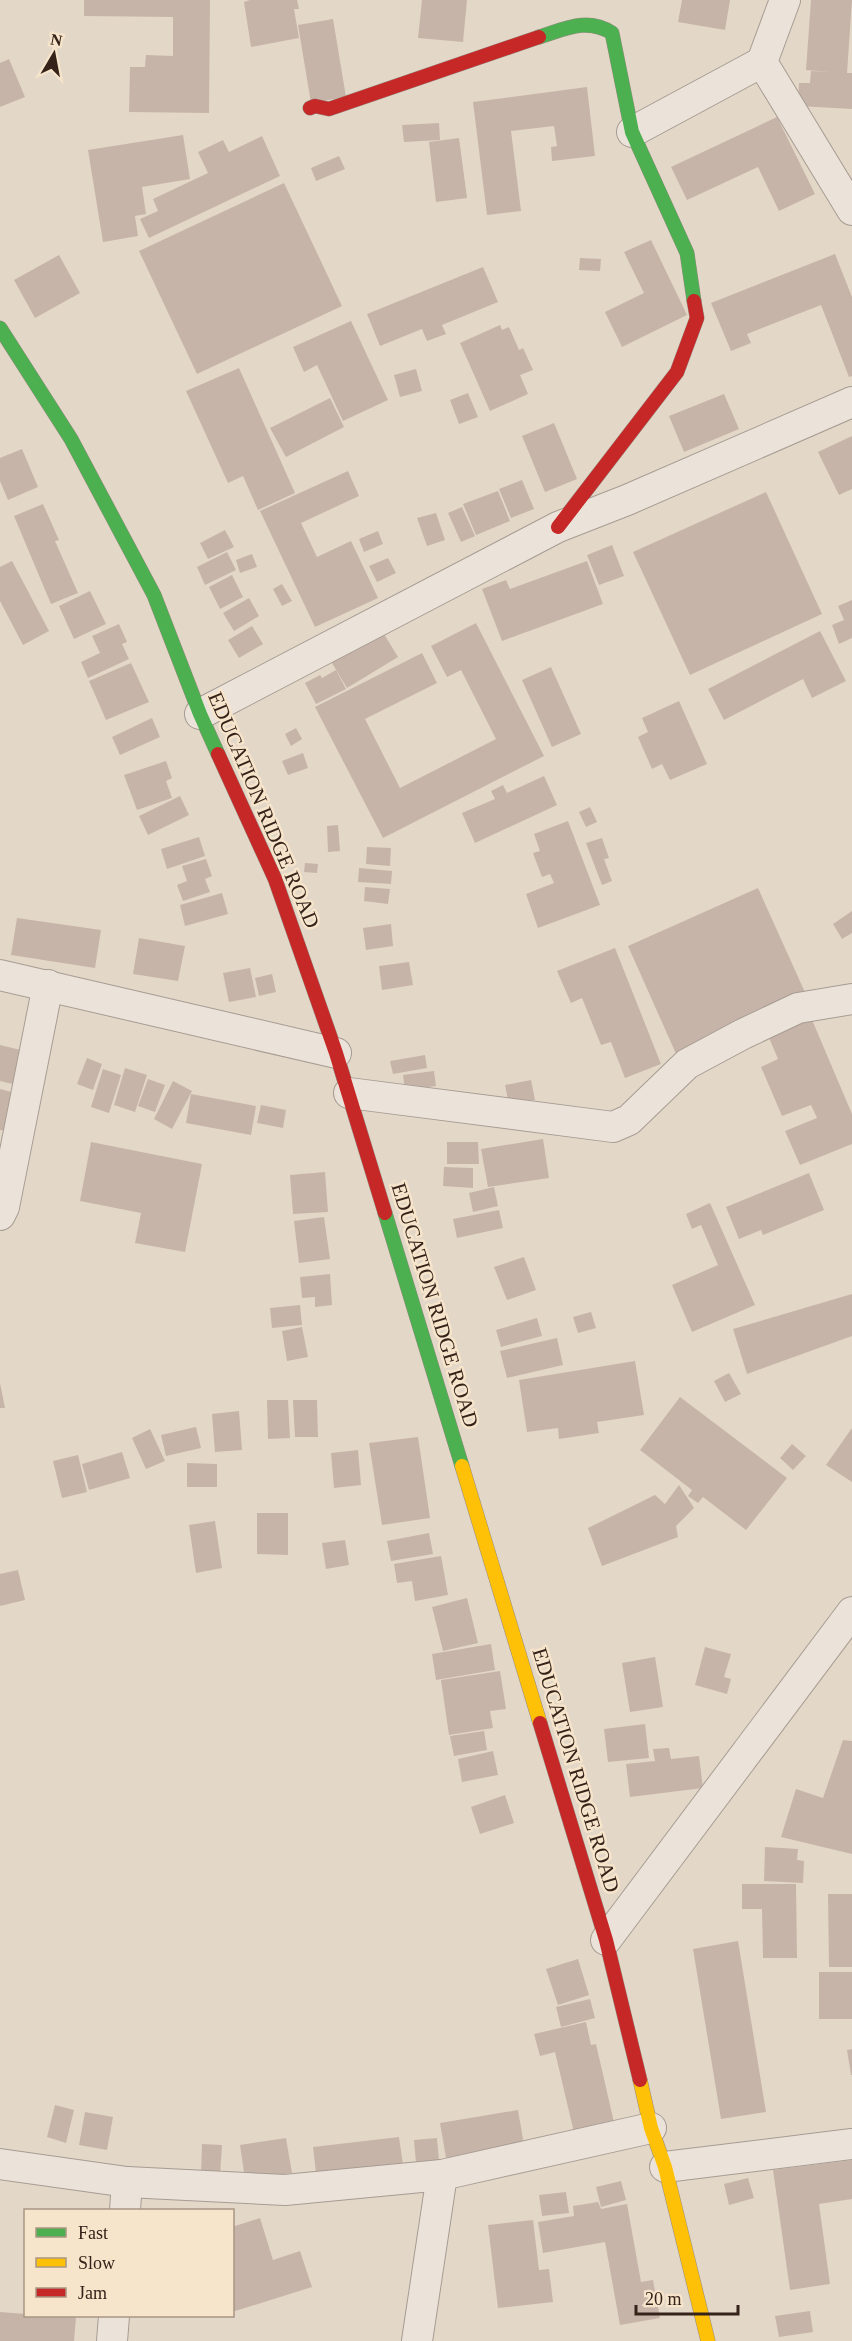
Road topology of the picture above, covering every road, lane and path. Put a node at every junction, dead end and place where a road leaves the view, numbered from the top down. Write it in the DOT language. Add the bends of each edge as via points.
graph roads {
  1 [pos="786,0"];
  2 [pos="762,62"];
  3 [pos="310,108"];
  4 [pos="632,132"];
  5 [pos="852,210"];
  6 [pos="0,328"];
  7 [pos="852,402"];
  8 [pos="558,527"];
  9 [pos="200,714"];
  10 [pos="0,975"];
  11 [pos="48,985"];
  12 [pos="852,999"];
  13 [pos="336,1053"];
  14 [pos="349,1093"];
  15 [pos="1,1209"];
  16 [pos="852,1611"];
  17 [pos="606,1940"];
  18 [pos="651,2128"];
  19 [pos="852,2144"];
  20 [pos="0,2164"];
  21 [pos="665,2167"];
  22 [pos="442,2175"];
  23 [pos="126,2196"];
  24 [pos="114,2317"];
  25 [pos="112,2341"];
  26 [pos="417,2341"];
  27 [pos="708,2341"];
  1 -- 2 [label="street"];
  2 -- 4 [label="street"];
  2 -- 5 [label="street"];
  3 -- 4 [label="main road" via="329,109 587,22 612,33"];
  4 -- 8 [label="main road" via="687,253 697,318 677,372"];
  6 -- 9 [label="main road, EDUCATION RIDGE ROAD" via="71,438 154,595"];
  7 -- 8 [label="street"];
  8 -- 9 [label="street"];
  9 -- 13 [label="main road, EDUCATION RIDGE ROAD" via="275,879"];
  10 -- 11 [label="street"];
  11 -- 13 [label="street"];
  11 -- 15 [label="street"];
  12 -- 14 [label="street" via="798,1008 743,1034 687,1064 629,1120 613,1127"];
  13 -- 14 [label="main road, EDUCATION RIDGE ROAD"];
  14 -- 17 [label="main road, EDUCATION RIDGE ROAD"];
  16 -- 17 [label="street"];
  17 -- 18 [label="main road, EDUCATION RIDGE ROAD"];
  18 -- 21 [label="main road, EDUCATION RIDGE ROAD"];
  18 -- 22 [label="street"];
  19 -- 21 [label="street"];
  20 -- 23 [label="street"];
  21 -- 27 [label="main road, EDUCATION RIDGE ROAD"];
  22 -- 23 [label="street" via="285,2190"];
  22 -- 26 [label="street"];
  24 -- 25 [label="street"];
}
